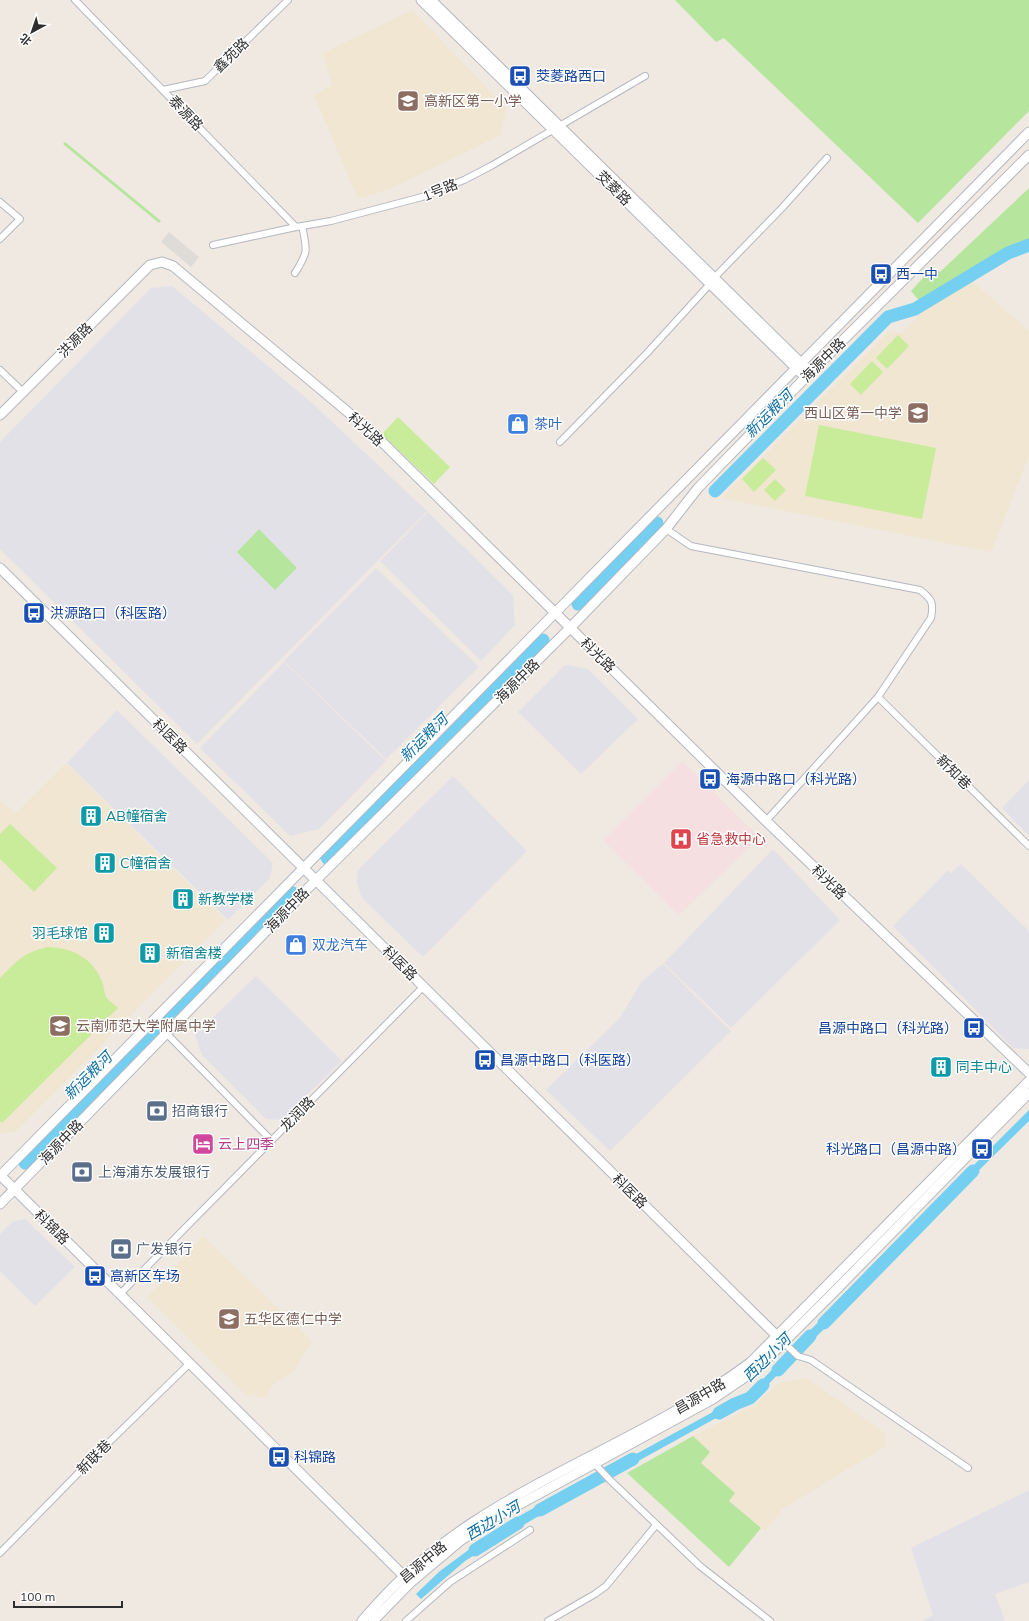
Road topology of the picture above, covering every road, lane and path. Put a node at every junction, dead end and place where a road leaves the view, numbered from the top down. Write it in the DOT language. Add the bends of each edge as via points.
graph roads {
  1 [pos="75,0"];
  2 [pos="288,0"];
  3 [pos="421,0"];
  4 [pos="431,0"];
  5 [pos="645,76"];
  6 [pos="163,90"];
  7 [pos="557,128"];
  8 [pos="1029,132"];
  9 [pos="1029,156"];
  10 [pos="827,158"];
  11 [pos="0,202"];
  12 [pos="299,226"];
  13 [pos="0,239"];
  14 [pos="213,245"];
  15 [pos="150,265"];
  16 [pos="295,272"];
  17 [pos="712,281"];
  18 [pos="800,367"];
  19 [pos="0,370"];
  20 [pos="808,375"];
  21 [pos="22,392"];
  22 [pos="0,415"];
  23 [pos="560,442"];
  24 [pos="666,529"];
  25 [pos="0,568"];
  26 [pos="555,612"];
  27 [pos="570,628"];
  28 [pos="878,697"];
  29 [pos="766,821"];
  30 [pos="1029,846"];
  31 [pos="304,867"];
  32 [pos="316,880"];
  33 [pos="424,986"];
  34 [pos="167,1034"];
  35 [pos="1029,1073"];
  36 [pos="1029,1081"];
  37 [pos="1029,1093"];
  38 [pos="271,1140"];
  39 [pos="0,1175"];
  40 [pos="15,1189"];
  41 [pos="0,1204"];
  42 [pos="120,1294"];
  43 [pos="780,1339"];
  44 [pos="190,1363"];
  45 [pos="592,1460"];
  46 [pos="968,1468"];
  47 [pos="656,1525"];
  48 [pos="530,1530"];
  49 [pos="0,1553"];
  50 [pos="407,1579"];
  51 [pos="362,1621"];
  52 [pos="373,1621"];
  53 [pos="406,1621"];
  54 [pos="548,1621"];
  55 [pos="770,1621"];
  1 -- 6 [label="street, 泰源路"];
  2 -- 6 [label="street, 鑫苑路" via="204,81"];
  3 -- 7 [label="main road, 茭菱路"];
  4 -- 7 [label="main road, 茭菱路"];
  5 -- 7 [label="street, 1号路"];
  6 -- 12 [label="street, 泰源路"];
  7 -- 12 [label="street, 1号路" via="464,180 422,197 331,221"];
  7 -- 17 [label="main road, 茭菱路"];
  8 -- 18 [label="main road, 海源中路"];
  9 -- 20 [label="main road, 海源中路"];
  10 -- 17 [label="street"];
  11 -- 13 [label="street" via="20,219"];
  12 -- 14 [label="street, 1号路"];
  12 -- 16 [label="street" via="307,250 305,258"];
  15 -- 21 [label="main road, 洪源路"];
  15 -- 26 [label="main road, 科光路" via="162,262 173,266 373,433"];
  17 -- 18 [label="main road, 茭菱路"];
  17 -- 23 [label="street" via="647,353"];
  18 -- 20 [label="main road, 茭菱路"];
  18 -- 26 [label="main road, 海源中路"];
  19 -- 21 [label="street"];
  20 -- 24 [label="main road, 海源中路" via="698,488"];
  21 -- 22 [label="main road, 洪源路"];
  24 -- 27 [label="main road, 海源中路"];
  24 -- 28 [label="street" via="691,546 920,590 930,597 933,608 931,618"];
  25 -- 31 [label="main road, 科医路"];
  26 -- 27 [label="main road, 科光路"];
  26 -- 31 [label="main road, 海源中路"];
  27 -- 29 [label="main road, 科光路"];
  27 -- 32 [label="main road, 海源中路"];
  28 -- 29 [label="street"];
  28 -- 30 [label="street, 新知巷"];
  29 -- 35 [label="main road, 科光路"];
  31 -- 32 [label="main road, 科医路"];
  31 -- 39 [label="main road, 海源中路"];
  32 -- 33 [label="main road, 科医路"];
  32 -- 34 [label="main road, 海源中路"];
  33 -- 38 [label="street, 龙润路"];
  33 -- 43 [label="main road, 科医路"];
  34 -- 38 [label="street"];
  34 -- 40 [label="main road, 海源中路"];
  36 -- 43 [label="main road, 昌源中路"];
  37 -- 43 [label="main road, 昌源中路" via="830,1296"];
  38 -- 42 [label="street, 龙润路"];
  39 -- 40 [label="main road, 科锦路"];
  40 -- 41 [label="main road, 海源中路"];
  40 -- 42 [label="main road, 科锦路"];
  42 -- 44 [label="main road, 科锦路"];
  43 -- 45 [label="main road, 昌源中路" via="726,1381"];
  43 -- 46 [label="street" via="798,1356 811,1360"];
  44 -- 49 [label="street, 新联巷"];
  44 -- 50 [label="main road, 科锦路"];
  45 -- 47 [label="street"];
  45 -- 50 [label="main road, 昌源中路" via="498,1516"];
  47 -- 54 [label="street" via="606,1586"];
  47 -- 55 [label="street" via="705,1570"];
  48 -- 53 [label="street" via="450,1582"];
  50 -- 51 [label="main road, 昌源中路" via="381,1599"];
  50 -- 52 [label="main road, 昌源中路"];
}
